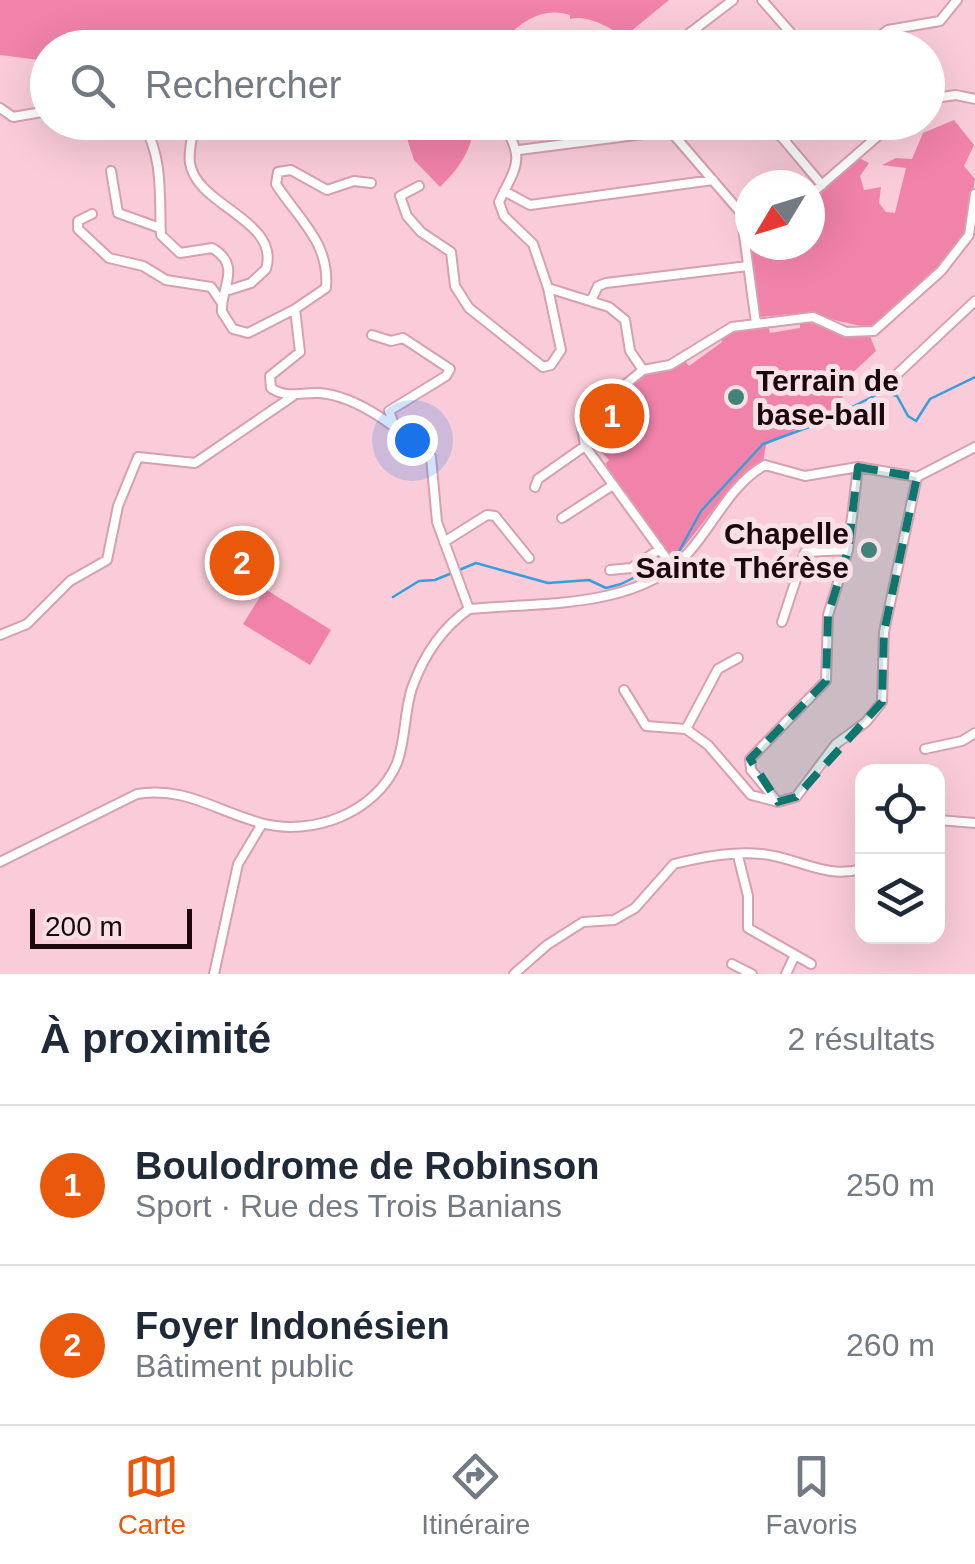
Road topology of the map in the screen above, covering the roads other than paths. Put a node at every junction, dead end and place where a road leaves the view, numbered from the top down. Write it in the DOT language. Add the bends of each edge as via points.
graph roads {
  1 [pos="733,0"];
  2 [pos="762,0"];
  3 [pos="957,0"];
  4 [pos="695,30"];
  5 [pos="788,30"];
  6 [pos="888,30"];
  7 [pos="945,97"];
  8 [pos="975,99"];
  9 [pos="0,108"];
  10 [pos="30,114"];
  11 [pos="148,140"];
  12 [pos="193,140"];
  13 [pos="512,140"];
  14 [pos="596,140"];
  15 [pos="675,140"];
  16 [pos="786,140"];
  17 [pos="874,140"];
  18 [pos="518,150"];
  19 [pos="810,170"];
  20 [pos="111,172"];
  21 [pos="713,180"];
  22 [pos="825,182"];
  23 [pos="371,183"];
  24 [pos="420,186"];
  25 [pos="504,190"];
  26 [pos="975,194"];
  27 [pos="530,205"];
  28 [pos="735,207"];
  29 [pos="92,214"];
  30 [pos="514,224"];
  31 [pos="160,228"];
  32 [pos="748,260"];
  33 [pos="748,266"];
  34 [pos="548,288"];
  35 [pos="229,290"];
  36 [pos="591,301"];
  37 [pos="975,301"];
  38 [pos="222,304"];
  39 [pos="295,309"];
  40 [pos="756,323"];
  41 [pos="372,336"];
  42 [pos="643,370"];
  43 [pos="893,378"];
  44 [pos="294,396"];
  45 [pos="399,433"];
  46 [pos="585,446"];
  47 [pos="975,447"];
  48 [pos="858,466"];
  49 [pos="917,477"];
  50 [pos="614,486"];
  51 [pos="535,487"];
  52 [pos="562,518"];
  53 [pos="444,542"];
  54 [pos="660,549"];
  55 [pos="848,550"];
  56 [pos="528,558"];
  57 [pos="669,562"];
  58 [pos="610,570"];
  59 [pos="470,609"];
  60 [pos="782,622"];
  61 [pos="0,636"];
  62 [pos="738,658"];
  63 [pos="624,690"];
  64 [pos="686,729"];
  65 [pos="975,734"];
  66 [pos="925,749"];
  67 [pos="778,802"];
  68 [pos="945,821"];
  69 [pos="975,823"];
  70 [pos="262,824"];
  71 [pos="738,856"];
  72 [pos="0,862"];
  73 [pos="855,869"];
  74 [pos="795,955"];
  75 [pos="732,964"];
  76 [pos="811,964"];
  77 [pos="214,974"];
  78 [pos="514,974"];
  79 [pos="752,974"];
  80 [pos="786,974"];
  1 -- 4 [label="street"];
  2 -- 5 [label="street"];
  3 -- 6 [label="street" via="940,21"];
  7 -- 8 [label="street"];
  9 -- 10 [label="street" via="13,117"];
  11 -- 31 [label="street" via="164,210"];
  12 -- 35 [label="street" via="189,161 196,180 251,226 267,253 266,269 250,284"];
  13 -- 18 [label="street"];
  14 -- 18 [label="street"];
  15 -- 21 [label="street"];
  16 -- 19 [label="street"];
  17 -- 22 [label="street"];
  18 -- 25 [label="street" via="517,168"];
  20 -- 31 [label="street" via="118,213"];
  21 -- 27 [label="street"];
  21 -- 28 [label="street"];
  23 -- 39 [label="street" via="326,190 291,170 278,172 276,184 324,251 328,268 326,288"];
  24 -- 34 [label="street" via="400,196 407,216 452,252 461,296 542,367 551,366 561,350"];
  25 -- 27 [label="street"];
  25 -- 30 [label="street" via="498,202"];
  26 -- 40 [label="street" via="969,235 941,271 874,331 846,332 813,317"];
  27 -- 30 [label="street"];
  29 -- 38 [label="street" via="78,221 78,229 109,258 166,280 212,287"];
  30 -- 34 [label="street" via="534,244"];
  31 -- 35 [label="street" via="163,240 180,253 221,253"];
  32 -- 33 [label="street"];
  33 -- 36 [label="street" via="606,283"];
  33 -- 40 [label="street"];
  34 -- 36 [label="street"];
  35 -- 38 [label="street"];
  36 -- 42 [label="street" via="625,320 630,352"];
  37 -- 43 [label="street"];
  38 -- 39 [label="street" via="240,333"];
  39 -- 44 [label="street" via="300,352 268,381 277,392"];
  40 -- 42 [label="street" via="732,327 678,361"];
  41 -- 45 [label="street" via="403,338 450,369 389,412"];
  42 -- 46 [label="street" via="580,421"];
  44 -- 45 [label="street" via="341,399"];
  44 -- 61 [label="street" via="195,463 138,457 118,506 107,560 70,581 28,624"];
  45 -- 53 [label="street" via="430,457"];
  46 -- 50 [label="street"];
  46 -- 51 [label="street"];
  47 -- 49 [label="street"];
  48 -- 49 [label="street"];
  48 -- 55 [label="street"];
  48 -- 57 [label="street" via="818,476 765,465 709,520 689,552"];
  49 -- 67 [label="street" via="884,632 882,702 836,744 796,797"];
  50 -- 52 [label="street"];
  50 -- 54 [label="street"];
  53 -- 56 [label="street" via="495,516"];
  53 -- 59 [label="street"];
  54 -- 57 [label="street"];
  54 -- 58 [label="street" via="631,568"];
  55 -- 60 [label="street" via="805,552"];
  55 -- 67 [label="street" via="828,615 826,682 750,760"];
  57 -- 59 [label="street" via="610,595"];
  59 -- 70 [label="street" via="433,646 411,690 396,766 370,801 346,816 307,826"];
  62 -- 64 [label="street" via="718,669"];
  63 -- 64 [label="street" via="646,726"];
  64 -- 67 [label="street" via="751,795"];
  65 -- 66 [label="street"];
  68 -- 69 [label="street"];
  70 -- 72 [label="street" via="190,794 158,790 137,794"];
  70 -- 77 [label="street" via="238,864"];
  71 -- 73 [label="street" via="758,853 816,872"];
  71 -- 74 [label="street" via="748,928"];
  71 -- 78 [label="street" via="674,864 635,908 614,920 583,922"];
  74 -- 76 [label="street"];
  74 -- 80 [label="street"];
  75 -- 79 [label="street"];
}
